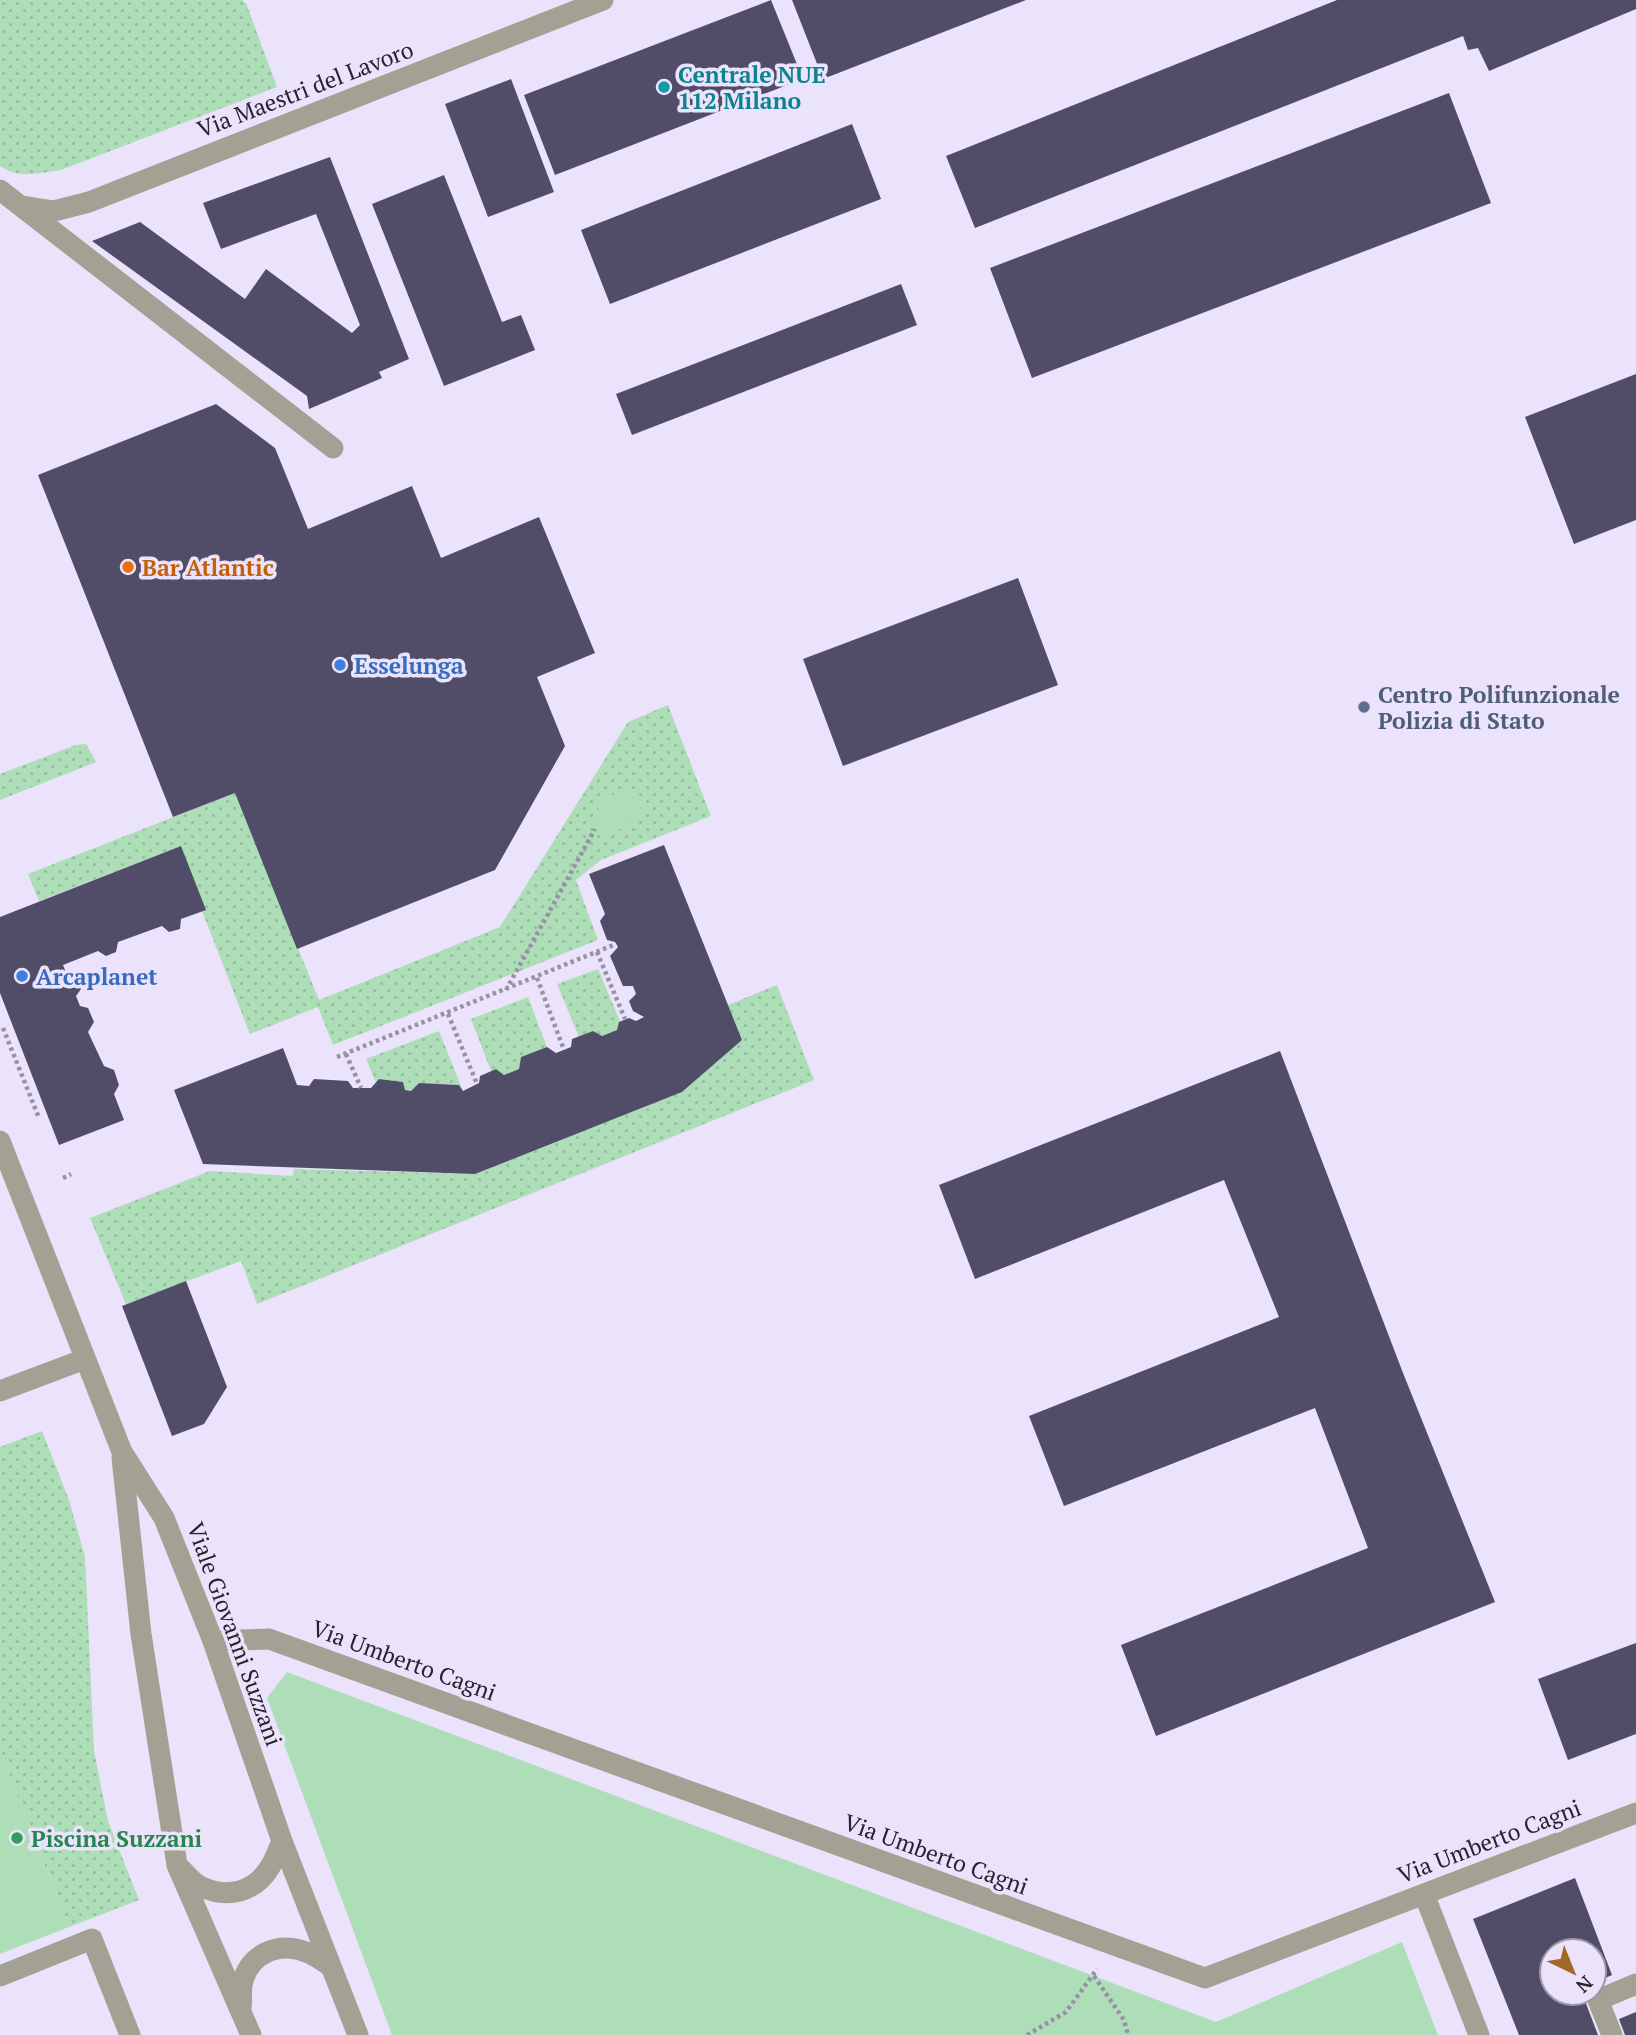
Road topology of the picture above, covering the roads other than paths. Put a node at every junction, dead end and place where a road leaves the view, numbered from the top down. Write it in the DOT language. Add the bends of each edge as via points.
graph roads {
  1 [pos="603,0"];
  2 [pos="0,190"];
  3 [pos="22,206"];
  4 [pos="333,448"];
  5 [pos="0,1141"];
  6 [pos="85,1359"];
  7 [pos="0,1391"];
  8 [pos="122,1452"];
  9 [pos="213,1641"];
  10 [pos="1636,1813"];
  11 [pos="282,1842"];
  12 [pos="177,1866"];
  13 [pos="1424,1894"];
  14 [pos="330,1966"];
  15 [pos="0,1976"];
  16 [pos="1636,1984"];
  17 [pos="241,2012"];
  18 [pos="130,2035"];
  19 [pos="251,2035"];
  20 [pos="358,2035"];
  21 [pos="1479,2035"];
  22 [pos="1612,2035"];
  1 -- 3 [label="street, Via Maestri del Lavoro" via="89,202 54,211"];
  2 -- 3 [label="street, Via Maestri del Lavoro"];
  3 -- 4 [label="street, Via Maestri del Lavoro"];
  5 -- 6 [label="street, Viale Giovanni Suzzani"];
  6 -- 7 [label="street"];
  6 -- 8 [label="street, Viale Giovanni Suzzani"];
  8 -- 9 [label="street, Viale Giovanni Suzzani" via="164,1518"];
  8 -- 12 [label="street, Viale Giovanni Suzzani" via="141,1634"];
  9 -- 11 [label="street, Viale Giovanni Suzzani"];
  9 -- 13 [label="street, Via Umberto Cagni" via="270,1639 1205,1978"];
  10 -- 13 [label="street, Via Umberto Cagni"];
  11 -- 12 [label="street" via="259,1881 243,1891 224,1894 200,1887"];
  11 -- 14 [label="street, Viale Giovanni Suzzani"];
  12 -- 17 [label="street, Viale Giovanni Suzzani"];
  13 -- 21 [label="street"];
  14 -- 17 [label="street, Viale Giovanni Suzzani" via="308,1952 269,1949 253,1963 242,1983"];
  14 -- 20 [label="street, Viale Giovanni Suzzani"];
  15 -- 18 [label="street" via="92,1939"];
  16 -- 22 [label="street" via="1598,2000"];
  17 -- 19 [label="street, Viale Giovanni Suzzani"];
}
